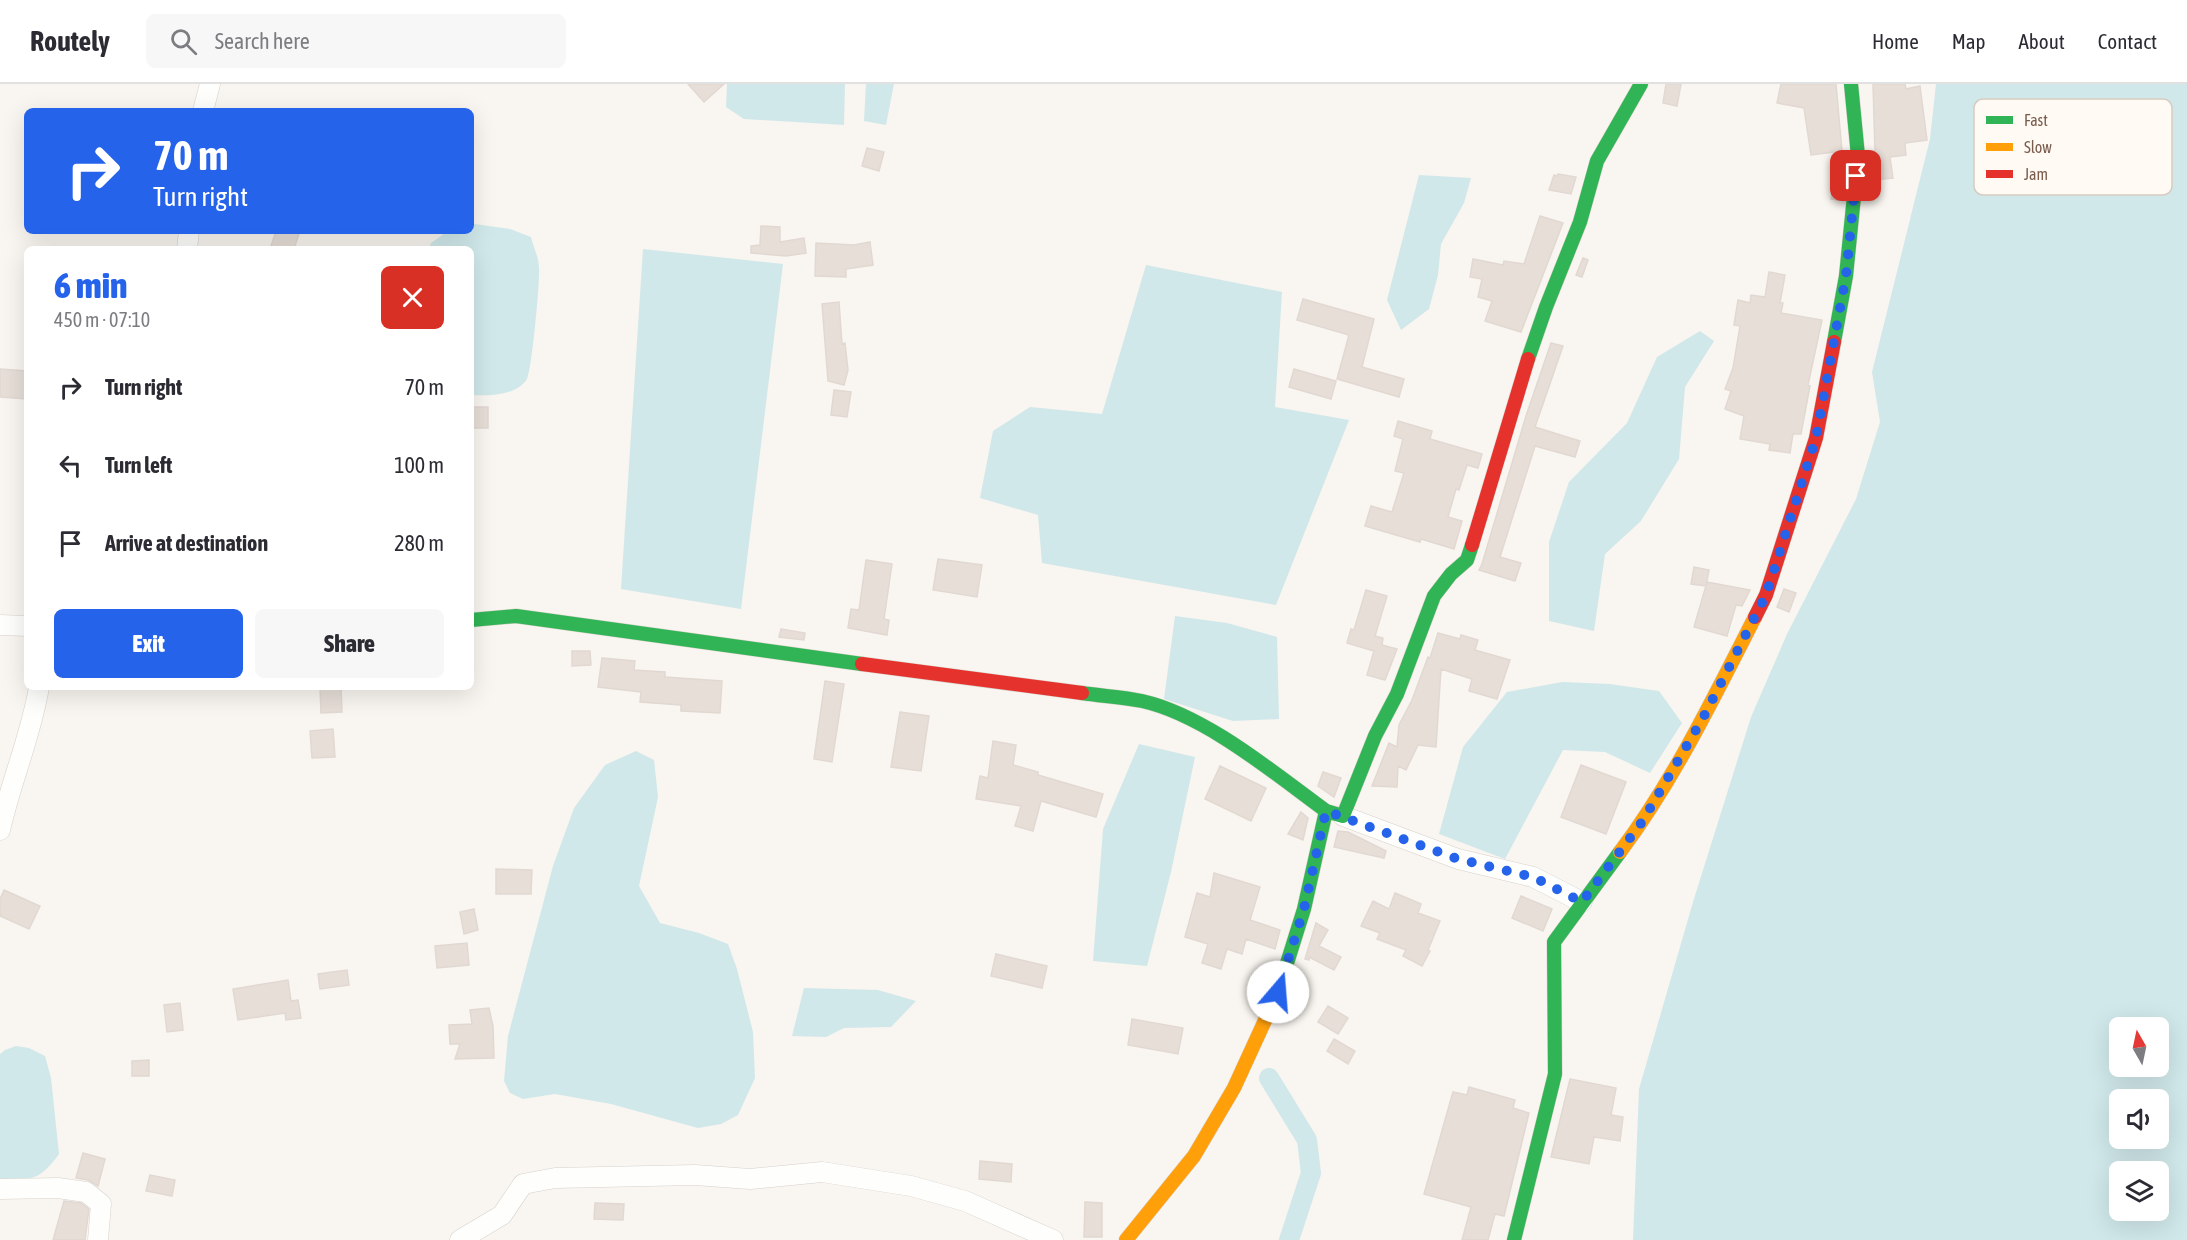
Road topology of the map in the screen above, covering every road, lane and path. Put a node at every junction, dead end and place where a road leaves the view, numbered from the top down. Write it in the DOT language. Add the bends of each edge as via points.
graph roads {
  1 [pos="210,84"];
  2 [pos="1641,84"];
  3 [pos="1851,84"];
  4 [pos="204,108"];
  5 [pos="474,620"];
  6 [pos="0,625"];
  7 [pos="24,626"];
  8 [pos="39,690"];
  9 [pos="1335,814"];
  10 [pos="0,830"];
  11 [pos="1582,902"];
  12 [pos="0,1189"];
  13 [pos="98,1240"];
  14 [pos="460,1240"];
  15 [pos="1053,1240"];
  16 [pos="1126,1240"];
  17 [pos="1514,1240"];
  1 -- 4 [label="street"];
  2 -- 9 [label="street" via="1597,161 1580,222 1511,411 1467,560 1434,596 1397,694"];
  3 -- 11 [label="street" via="1858,156 1846,276 1816,438 1766,595 1703,718 1642,822"];
  5 -- 9 [label="street" via="516,615 1142,701 1175,712 1231,742"];
  6 -- 7 [label="street"];
  8 -- 10 [label="street" via="34,719"];
  9 -- 11 [label="street" via="1458,859 1533,877"];
  9 -- 16 [label="street" via="1278,992 1234,1088 1194,1156"];
  11 -- 17 [label="street" via="1554,942 1555,1074"];
  12 -- 13 [label="street" via="86,1192 101,1204"];
  14 -- 15 [label="street" via="502,1215 523,1185 555,1178 695,1175 750,1179 822,1172 911,1186 965,1202"];
}
